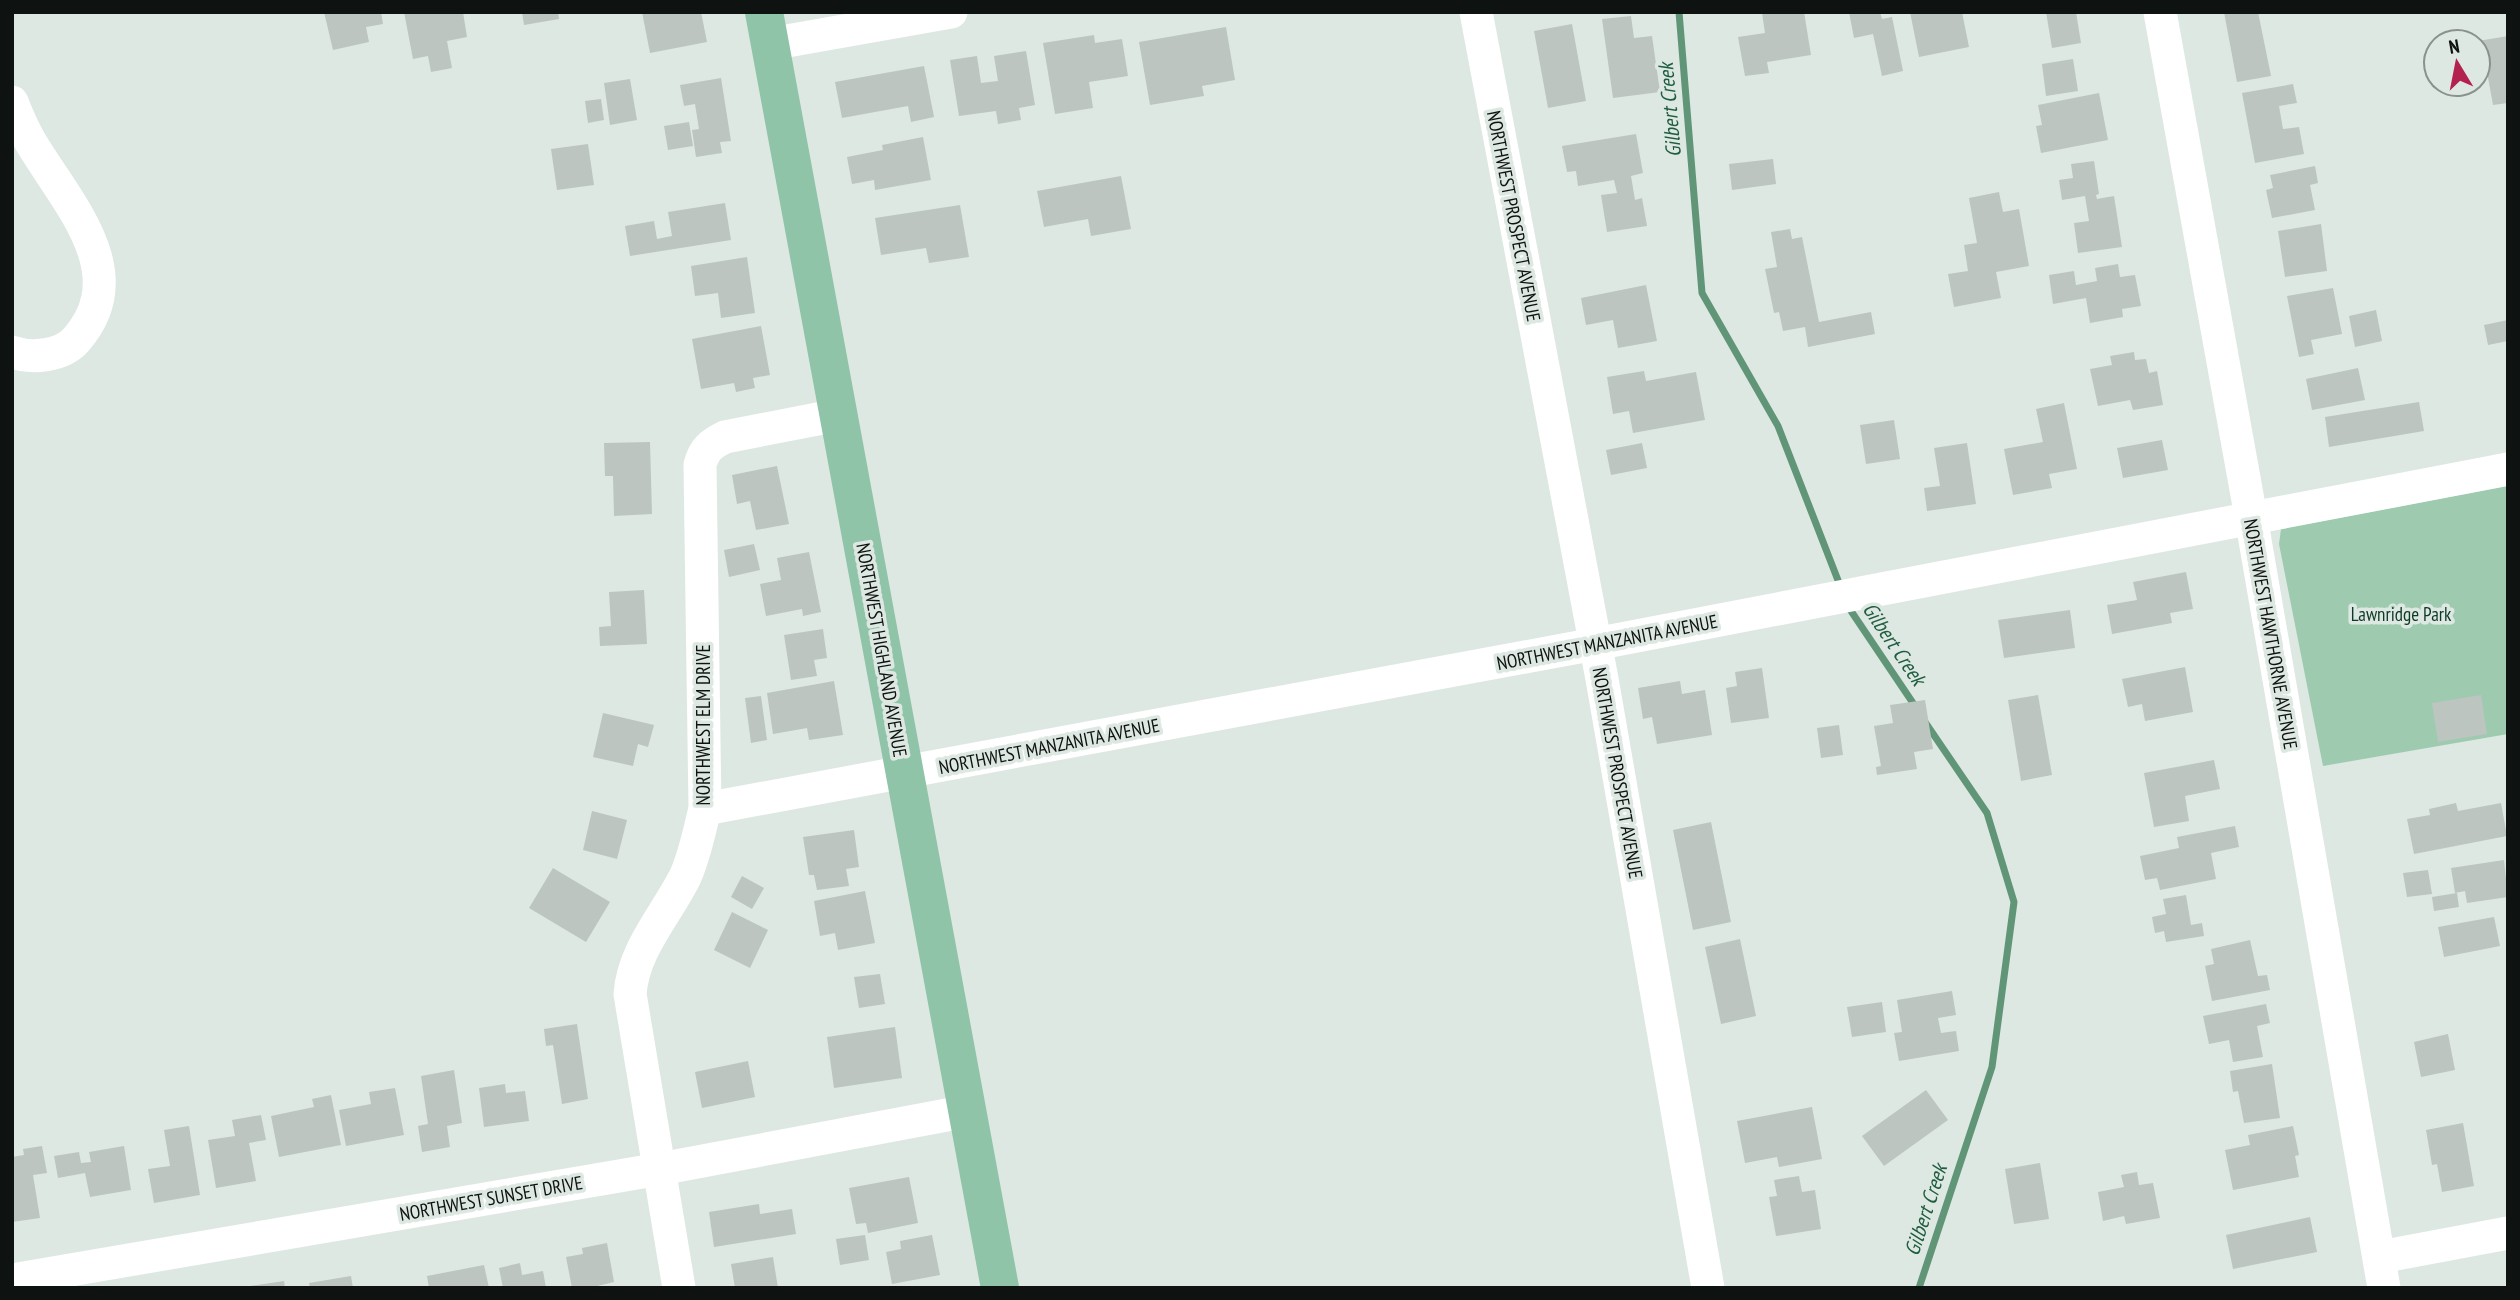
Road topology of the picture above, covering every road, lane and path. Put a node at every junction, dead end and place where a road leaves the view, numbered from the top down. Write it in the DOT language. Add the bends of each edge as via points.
graph roads {
  1 [pos="951,12"];
  2 [pos="1476,12"];
  3 [pos="2160,12"];
  4 [pos="767,28"];
  5 [pos="12,102"];
  6 [pos="12,352"];
  7 [pos="838,415"];
  8 [pos="2508,469"];
  9 [pos="2251,517"];
  10 [pos="1595,645"];
  11 [pos="905,773"];
  12 [pos="705,809"];
  13 [pos="968,1111"];
  14 [pos="660,1169"];
  15 [pos="2508,1233"];
  16 [pos="2382,1273"];
  17 [pos="12,1280"];
  18 [pos="679,1288"];
  19 [pos="1000,1288"];
  20 [pos="1709,1288"];
  1 -- 4 [label="street"];
  2 -- 10 [label="street, NORTHWEST PROSPECT AVENUE"];
  3 -- 9 [label="street, NORTHWEST HAWTHORNE AVENUE"];
  4 -- 7 [label="main road, NORTHWEST HIGHLAND AVENUE"];
  5 -- 6 [label="street" via="29,140 88,234 99,273 99,303 87,328 69,349 38,356"];
  7 -- 11 [label="main road, NORTHWEST HIGHLAND AVENUE"];
  7 -- 12 [label="street, NORTHWEST ELM DRIVE" via="725,437 703,453"];
  8 -- 9 [label="street, NORTHWEST MANZANITA AVENUE"];
  9 -- 10 [label="street, NORTHWEST MANZANITA AVENUE"];
  9 -- 16 [label="street, NORTHWEST HAWTHORNE AVENUE"];
  10 -- 11 [label="street, NORTHWEST MANZANITA AVENUE"];
  10 -- 20 [label="street, NORTHWEST PROSPECT AVENUE"];
  11 -- 12 [label="street, NORTHWEST MANZANITA AVENUE"];
  11 -- 13 [label="main road, NORTHWEST HIGHLAND AVENUE"];
  12 -- 14 [label="street, NORTHWEST ELM DRIVE" via="694,855 631,980"];
  13 -- 14 [label="street, NORTHWEST SUNSET DRIVE"];
  13 -- 19 [label="main road, NORTHWEST HIGHLAND AVENUE"];
  14 -- 17 [label="street, NORTHWEST SUNSET DRIVE"];
  14 -- 18 [label="street, NORTHWEST ELM DRIVE"];
  15 -- 16 [label="street"];
}
